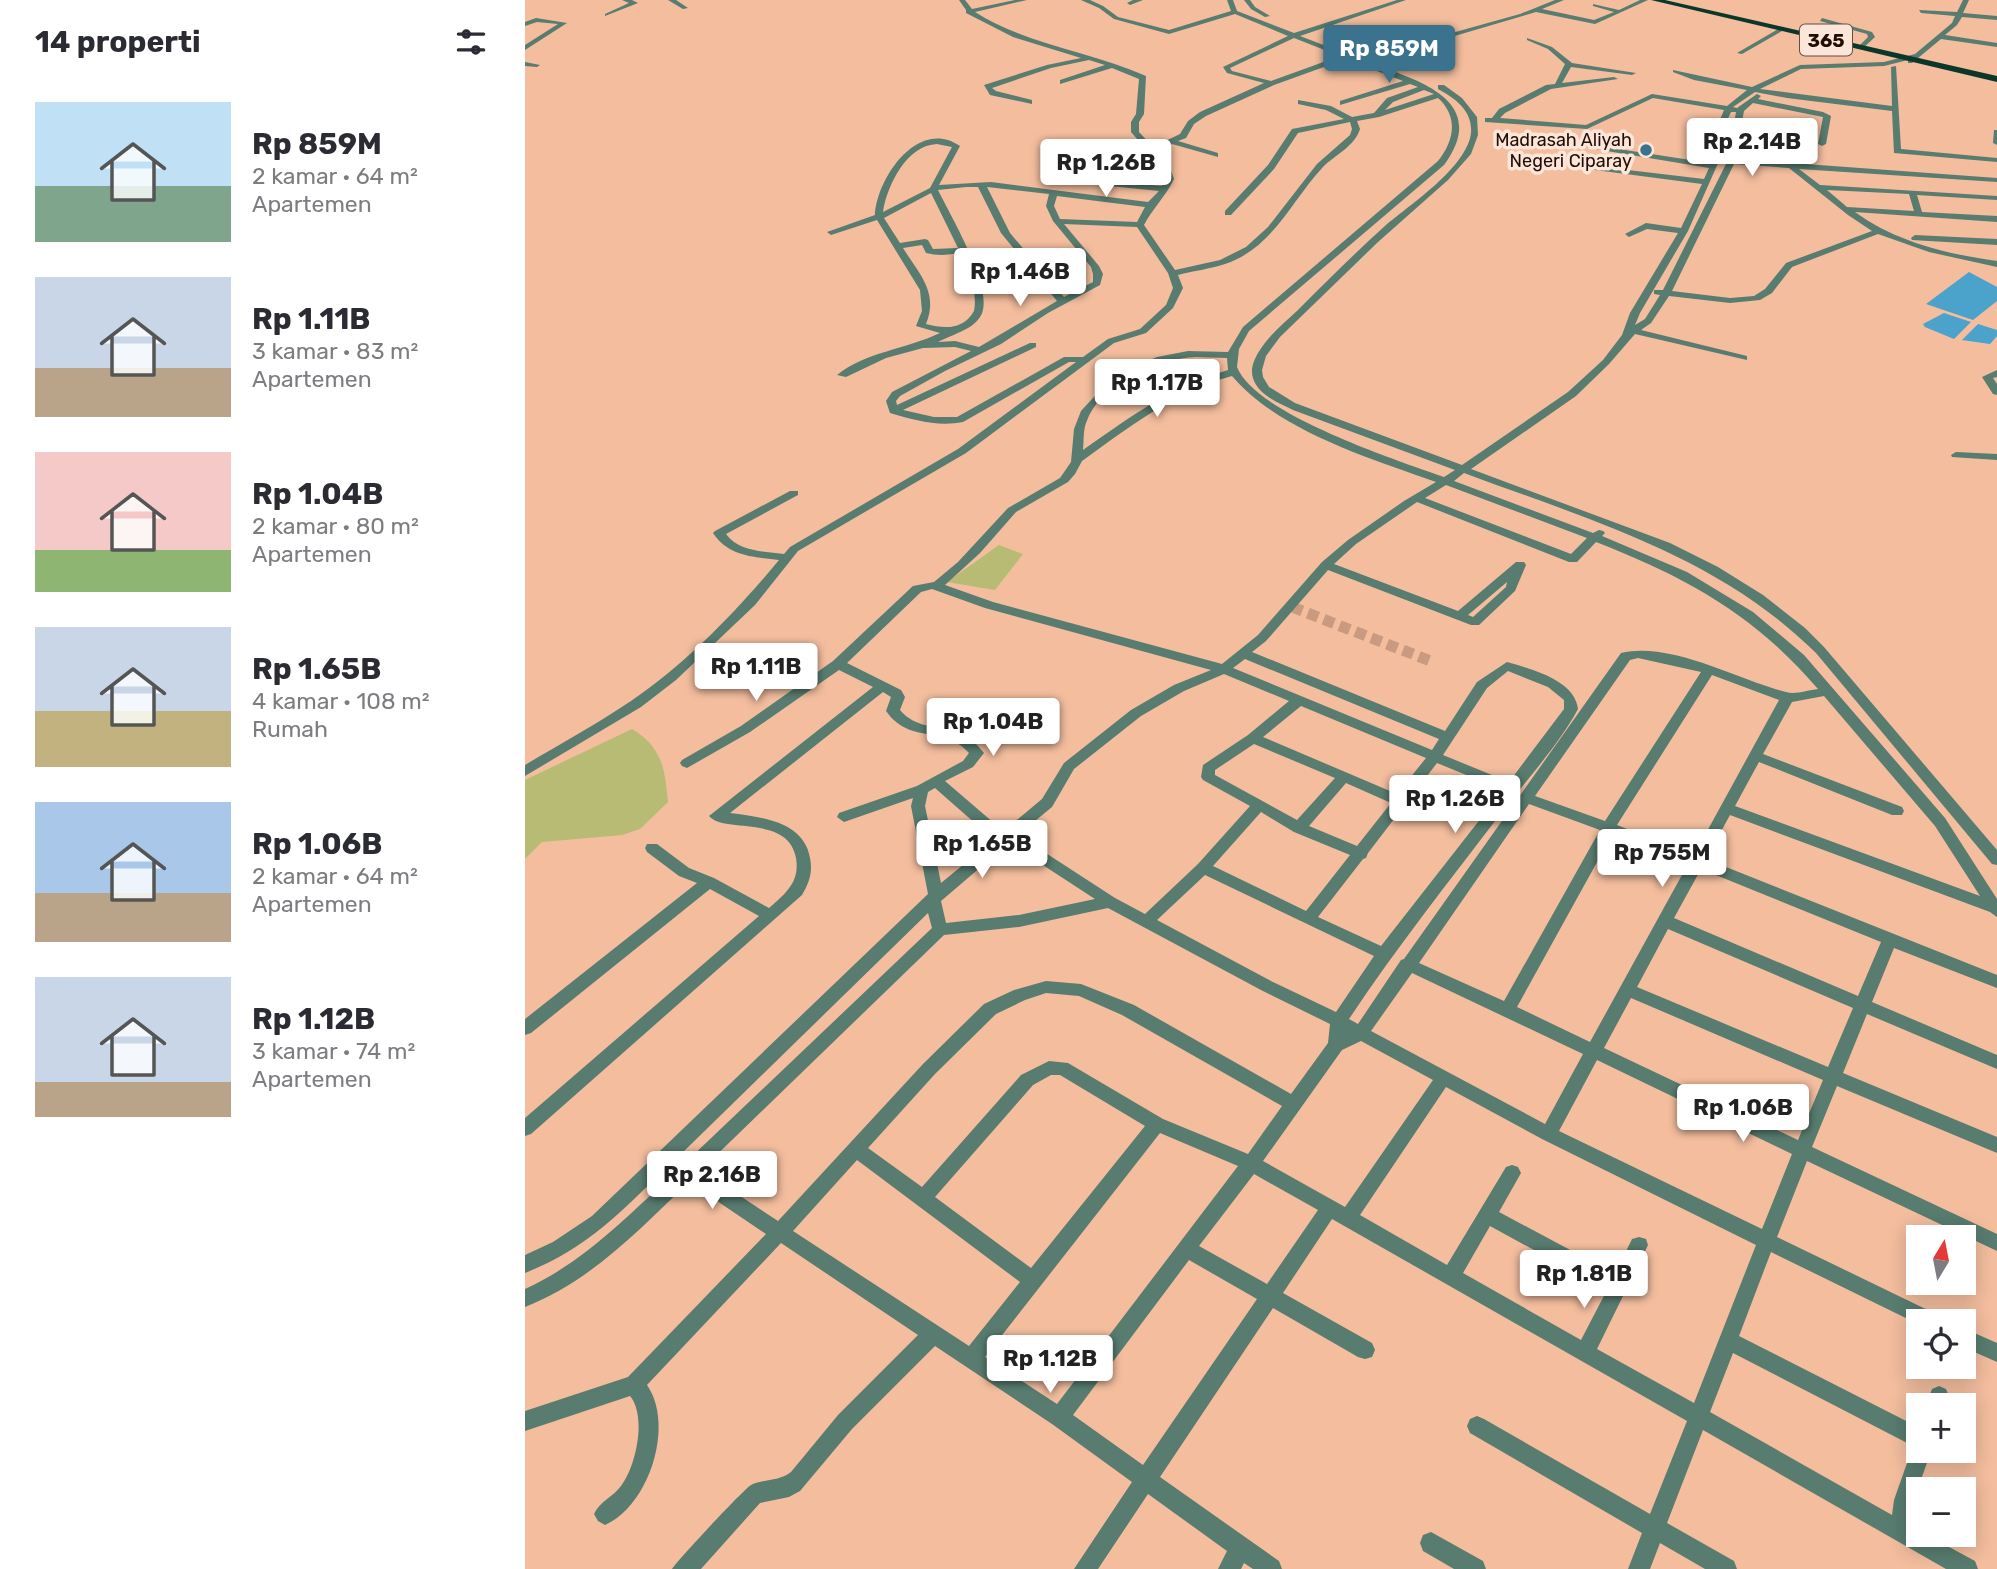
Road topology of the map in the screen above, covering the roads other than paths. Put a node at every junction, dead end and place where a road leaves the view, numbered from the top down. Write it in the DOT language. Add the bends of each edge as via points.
graph roads {
  1 [pos="625,0"];
  2 [pos="671,0"];
  3 [pos="962,0"];
  4 [pos="1024,0"];
  5 [pos="1084,0"];
  6 [pos="1140,0"];
  7 [pos="1230,0"];
  8 [pos="1247,0"];
  9 [pos="1403,0"];
  10 [pos="1561,0"];
  11 [pos="1645,0"];
  12 [pos="1655,0"];
  13 [pos="1966,0"];
  14 [pos="1130,3"];
  15 [pos="1595,5"];
  16 [pos="685,8"];
  17 [pos="1536,10"];
  18 [pos="1921,11"];
  19 [pos="968,12"];
  20 [pos="1235,12"];
  21 [pos="1620,12"];
  22 [pos="607,15"];
  23 [pos="1962,15"];
  24 [pos="1997,18"];
  25 [pos="1822,20"];
  26 [pos="525,24"];
  27 [pos="1780,30"];
  28 [pos="1299,34"];
  29 [pos="1942,37"];
  30 [pos="1529,39"];
  31 [pos="1997,45"];
  32 [pos="525,47"];
  33 [pos="1860,48"];
  34 [pos="1740,53"];
  35 [pos="1353,55"];
  36 [pos="1090,58"];
  37 [pos="1912,58"];
  38 [pos="525,64"];
  39 [pos="537,65"];
  40 [pos="1569,65"];
  41 [pos="1110,66"];
  42 [pos="1894,67"];
  43 [pos="1675,71"];
  44 [pos="1632,73"];
  45 [pos="1614,79"];
  46 [pos="1997,79"];
  47 [pos="1411,81"];
  48 [pos="1063,82"];
  49 [pos="1271,83"];
  50 [pos="1557,84"];
  51 [pos="1425,87"];
  52 [pos="1754,89"];
  53 [pos="1764,92"];
  54 [pos="1439,95"];
  55 [pos="1751,100"];
  56 [pos="1029,102"];
  57 [pos="1301,102"];
  58 [pos="1343,103"];
  59 [pos="1727,108"];
  60 [pos="1895,109"];
  61 [pos="1740,110"];
  62 [pos="1376,116"];
  63 [pos="1458,120"];
  64 [pos="1472,120"];
  65 [pos="1493,120"];
  66 [pos="1353,121"];
  67 [pos="1997,132"];
  68 [pos="1172,142"];
  69 [pos="1997,143"];
  70 [pos="1822,144"];
  71 [pos="1589,146"];
  72 [pos="1154,150"];
  73 [pos="1897,151"];
  74 [pos="1215,155"];
  75 [pos="1997,160"];
  76 [pos="1731,162"];
  77 [pos="1442,163"];
  78 [pos="1715,163"];
  79 [pos="1456,165"];
  80 [pos="1580,166"];
  81 [pos="1791,166"];
  82 [pos="1893,173"];
  83 [pos="1050,178"];
  84 [pos="1997,180"];
  85 [pos="1707,182"];
  86 [pos="1417,185"];
  87 [pos="982,186"];
  88 [pos="1819,187"];
  89 [pos="1434,188"];
  90 [pos="933,189"];
  91 [pos="1165,189"];
  92 [pos="1912,192"];
  93 [pos="1053,193"];
  94 [pos="1997,198"];
  95 [pos="1150,205"];
  96 [pos="1846,209"];
  97 [pos="1228,213"];
  98 [pos="1919,214"];
  99 [pos="879,217"];
  100 [pos="1997,219"];
  101 [pos="1058,221"];
  102 [pos="1369,224"];
  103 [pos="1140,225"];
  104 [pos="1386,228"];
  105 [pos="1684,231"];
  106 [pos="1879,231"];
  107 [pos="831,232"];
  108 [pos="1629,234"];
  109 [pos="1894,237"];
  110 [pos="1997,242"];
  111 [pos="896,246"];
  112 [pos="963,250"];
  113 [pos="1671,253"];
  114 [pos="1685,256"];
  115 [pos="1997,264"];
  116 [pos="1173,273"];
  117 [pos="1307,279"];
  118 [pos="1326,284"];
  119 [pos="1649,291"];
  120 [pos="1288,293"];
  121 [pos="1666,293"];
  122 [pos="1312,300"];
  123 [pos="1062,301"];
  124 [pos="946,332"];
  125 [pos="1630,332"];
  126 [pos="923,345"];
  127 [pos="1033,345"];
  128 [pos="981,351"];
  129 [pos="1233,355"];
  130 [pos="1744,358"];
  131 [pos="1085,360"];
  132 [pos="1234,372"];
  133 [pos="1997,373"];
  134 [pos="842,375"];
  135 [pos="1997,392"];
  136 [pos="894,411"];
  137 [pos="1956,456"];
  138 [pos="1997,457"];
  139 [pos="1079,459"];
  140 [pos="1454,475"];
  141 [pos="794,493"];
  142 [pos="1416,498"];
  143 [pos="1603,531"];
  144 [pos="787,558"];
  145 [pos="1327,565"];
  146 [pos="936,586"];
  147 [pos="1460,616"];
  148 [pos="1245,654"];
  149 [pos="838,664"];
  150 [pos="1224,669"];
  151 [pos="1277,669"];
  152 [pos="1708,671"];
  153 [pos="883,685"];
  154 [pos="1829,691"];
  155 [pos="1280,693"];
  156 [pos="1787,698"];
  157 [pos="1298,701"];
  158 [pos="1447,737"];
  159 [pos="1253,738"];
  160 [pos="1435,756"];
  161 [pos="1756,756"];
  162 [pos="687,762"];
  163 [pos="525,771"];
  164 [pos="1343,778"];
  165 [pos="936,780"];
  166 [pos="922,789"];
  167 [pos="1513,789"];
  168 [pos="1526,798"];
  169 [pos="1400,801"];
  170 [pos="1259,805"];
  171 [pos="1726,808"];
  172 [pos="1897,811"];
  173 [pos="844,817"];
  174 [pos="1609,826"];
  175 [pos="1299,828"];
  176 [pos="1007,835"];
  177 [pos="652,848"];
  178 [pos="1361,854"];
  179 [pos="1697,860"];
  180 [pos="1997,860"];
  181 [pos="1203,868"];
  182 [pos="709,883"];
  183 [pos="934,898"];
  184 [pos="1110,902"];
  185 [pos="1996,909"];
  186 [pos="770,915"];
  187 [pos="1308,919"];
  188 [pos="1665,921"];
  189 [pos="1146,922"];
  190 [pos="940,930"];
  191 [pos="1889,941"];
  192 [pos="1384,954"];
  193 [pos="1407,964"];
  194 [pos="1997,982"];
  195 [pos="1627,990"];
  196 [pos="1863,1006"];
  197 [pos="1507,1010"];
  198 [pos="1339,1021"];
  199 [pos="525,1028"];
  200 [pos="1360,1034"];
  201 [pos="1336,1045"];
  202 [pos="1594,1052"];
  203 [pos="1997,1062"];
  204 [pos="1836,1076"];
  205 [pos="1444,1077"];
  206 [pos="1293,1104"];
  207 [pos="1157,1124"];
  208 [pos="525,1129"];
  209 [pos="1548,1134"];
  210 [pos="1997,1145"];
  211 [pos="856,1150"];
  212 [pos="1803,1150"];
  213 [pos="666,1157"];
  214 [pos="1251,1163"];
  215 [pos="688,1170"];
  216 [pos="1512,1173"];
  217 [pos="923,1198"];
  218 [pos="1330,1207"];
  219 [pos="1487,1216"];
  220 [pos="1348,1218"];
  221 [pos="779,1233"];
  222 [pos="1768,1242"];
  223 [pos="1997,1243"];
  224 [pos="1639,1245"];
  225 [pos="1186,1248"];
  226 [pos="525,1264"];
  227 [pos="1451,1276"];
  228 [pos="1033,1281"];
  229 [pos="1619,1286"];
  230 [pos="1268,1297"];
  231 [pos="525,1298"];
  232 [pos="1906,1309"];
  233 [pos="935,1333"];
  234 [pos="1729,1341"];
  235 [pos="1976,1343"];
  236 [pos="1365,1350"];
  237 [pos="1585,1352"];
  238 [pos="1997,1353"];
  239 [pos="971,1359"];
  240 [pos="634,1385"];
  241 [pos="1698,1415"];
  242 [pos="1059,1417"];
  243 [pos="525,1420"];
  244 [pos="1477,1426"];
  245 [pos="1906,1432"];
  246 [pos="1917,1463"];
  247 [pos="1144,1479"];
  248 [pos="605,1514"];
  249 [pos="1655,1527"];
  250 [pos="1902,1530"];
  251 [pos="1431,1543"];
  252 [pos="1241,1548"];
  253 [pos="683,1569"];
  254 [pos="1086,1569"];
  255 [pos="1229,1569"];
  256 [pos="1271,1569"];
  257 [pos="1475,1569"];
  258 [pos="1639,1569"];
  259 [pos="1725,1569"];
  260 [pos="1967,1569"];
  1 -- 22 [label="street" via="635,3"];
  2 -- 16 [label="street"];
  3 -- 19 [label="street"];
  4 -- 19 [label="street"];
  5 -- 20 [label="street" via="1116,18 1170,32"];
  6 -- 14 [label="street"];
  7 -- 20 [label="street"];
  8 -- 28 [label="street"];
  9 -- 28 [label="street"];
  10 -- 17 [label="street"];
  11 -- 21 [label="street"];
  12 -- 27 [label="main road, 365"];
  13 -- 23 [label="street"];
  15 -- 21 [label="street"];
  17 -- 21 [label="street" via="1595,22"];
  17 -- 35 [label="street" via="1441,38 1418,36"];
  18 -- 23 [label="street"];
  19 -- 36 [label="street" via="1045,46"];
  20 -- 28 [label="street"];
  23 -- 24 [label="street"];
  23 -- 29 [label="street"];
  25 -- 33 [label="street" via="1870,33 1872,37"];
  26 -- 32 [label="street" via="535,20 564,23"];
  27 -- 33 [label="main road, 365"];
  27 -- 34 [label="street"];
  28 -- 35 [label="street"];
  28 -- 49 [label="street" via="1226,68"];
  29 -- 31 [label="street"];
  29 -- 37 [label="street"];
  30 -- 40 [label="street" via="1551,48"];
  33 -- 37 [label="main road, 365"];
  35 -- 47 [label="street"];
  35 -- 49 [label="street"];
  35 -- 64 [label="street" via="1436,83 1461,101"];
  36 -- 41 [label="street"];
  36 -- 56 [label="street" via="1049,66 988,87 993,93"];
  37 -- 42 [label="street"];
  37 -- 46 [label="main road, 365"];
  37 -- 52 [label="street" via="1884,64 1804,66"];
  38 -- 39 [label="street"];
  40 -- 44 [label="street"];
  40 -- 50 [label="street"];
  41 -- 48 [label="street"];
  41 -- 72 [label="street" via="1143,78 1135,132"];
  42 -- 53 [label="street" via="1816,68"];
  42 -- 60 [label="street"];
  43 -- 52 [label="street"];
  45 -- 50 [label="street"];
  47 -- 51 [label="street"];
  47 -- 58 [label="street"];
  49 -- 68 [label="street" via="1203,114"];
  50 -- 65 [label="street" via="1526,97"];
  51 -- 54 [label="street"];
  51 -- 62 [label="street" via="1390,100"];
  52 -- 53 [label="street"];
  52 -- 59 [label="street"];
  53 -- 55 [label="street"];
  53 -- 60 [label="street"];
  54 -- 62 [label="street"];
  54 -- 63 [label="street"];
  55 -- 61 [label="street"];
  55 -- 70 [label="street" via="1827,116"];
  57 -- 66 [label="street" via="1328,108"];
  59 -- 61 [label="street"];
  59 -- 65 [label="street" via="1653,96 1585,128"];
  59 -- 78 [label="street"];
  60 -- 73 [label="street"];
  61 -- 76 [label="street"];
  62 -- 66 [label="street"];
  63 -- 64 [label="street"];
  63 -- 77 [label="street" via="1454,145"];
  64 -- 65 [label="street"];
  64 -- 79 [label="street" via="1476,130 1470,149"];
  66 -- 97 [label="street" via="1296,131 1271,167"];
  66 -- 116 [label="street" via="1352,139 1320,166 1262,239 1223,262"];
  67 -- 69 [label="street"];
  68 -- 72 [label="street"];
  68 -- 74 [label="street"];
  71 -- 78 [label="street"];
  72 -- 91 [label="street" via="1170,179"];
  73 -- 75 [label="street"];
  73 -- 82 [label="street"];
  76 -- 78 [label="street"];
  76 -- 81 [label="street"];
  76 -- 114 [label="street"];
  77 -- 79 [label="street"];
  77 -- 86 [label="street"];
  78 -- 85 [label="street"];
  79 -- 89 [label="street"];
  80 -- 85 [label="street"];
  81 -- 82 [label="street"];
  81 -- 88 [label="street"];
  82 -- 84 [label="street"];
  83 -- 91 [label="street"];
  85 -- 105 [label="street"];
  86 -- 89 [label="street"];
  86 -- 102 [label="street"];
  87 -- 90 [label="street"];
  87 -- 93 [label="street"];
  87 -- 123 [label="street" via="1004,231"];
  88 -- 92 [label="street"];
  88 -- 96 [label="street"];
  89 -- 104 [label="street"];
  90 -- 99 [label="street"];
  90 -- 99 [label="street" via="955,149 953,144 916,148 890,180 878,205"];
  90 -- 112 [label="street"];
  91 -- 95 [label="street"];
  92 -- 94 [label="street"];
  92 -- 98 [label="street"];
  93 -- 95 [label="street"];
  93 -- 101 [label="street" via="1050,206"];
  95 -- 103 [label="street"];
  96 -- 98 [label="street"];
  96 -- 106 [label="street"];
  98 -- 100 [label="street"];
  99 -- 107 [label="street"];
  99 -- 111 [label="street"];
  101 -- 103 [label="street"];
  101 -- 123 [label="street" via="1091,259 1099,277 1090,289"];
  102 -- 104 [label="street"];
  102 -- 117 [label="street"];
  103 -- 116 [label="street"];
  104 -- 118 [label="street"];
  105 -- 108 [label="street" via="1646,226"];
  105 -- 113 [label="street"];
  106 -- 109 [label="street"];
  106 -- 121 [label="street" via="1789,265 1758,298"];
  109 -- 110 [label="street"];
  109 -- 115 [label="street"];
  111 -- 112 [label="street" via="925,242 931,253"];
  111 -- 124 [label="street" via="925,290 927,311 921,326"];
  112 -- 124 [label="street" via="980,307 971,322"];
  113 -- 114 [label="street"];
  113 -- 119 [label="street"];
  114 -- 121 [label="street"];
  116 -- 131 [label="street" via="1178,288 1164,312 1143,331 1111,341"];
  117 -- 118 [label="street"];
  117 -- 120 [label="street"];
  118 -- 122 [label="street"];
  119 -- 121 [label="street"];
  119 -- 125 [label="street"];
  120 -- 122 [label="street"];
  120 -- 129 [label="street" via="1246,328"];
  121 -- 125 [label="street" via="1651,318"];
  122 -- 140 [label="street" via="1260,359 1256,372 1262,386 1297,408"];
  123 -- 128 [label="street"];
  124 -- 126 [label="street"];
  125 -- 130 [label="street"];
  125 -- 140 [label="street" via="1582,386"];
  126 -- 128 [label="street" via="955,344"];
  126 -- 134 [label="street" via="883,356"];
  127 -- 136 [label="street"];
  128 -- 136 [label="street" via="896,394 891,401"];
  129 -- 132 [label="street"];
  129 -- 139 [label="street" via="1171,357 1122,379 1084,414"];
  131 -- 136 [label="street" via="1067,359 959,420 924,420"];
  131 -- 144 [label="street" via="962,451 834,524"];
  132 -- 139 [label="street" via="1163,398"];
  132 -- 140 [label="street" via="1250,391 1289,416"];
  133 -- 135 [label="street" via="1987,377"];
  137 -- 138 [label="street"];
  139 -- 146 [label="street" via="1065,479 1014,508 977,550"];
  140 -- 142 [label="street"];
  140 -- 143 [label="street"];
  140 -- 143 [label="street"];
  141 -- 144 [label="street" via="719,533 734,549"];
  142 -- 143 [label="street" via="1573,559"];
  142 -- 145 [label="street"];
  143 -- 154 [label="street" via="1749,615"];
  143 -- 180 [label="street" via="1677,550 1737,582 1795,624"];
  144 -- 163 [label="street" via="751,602 671,677 636,704"];
  145 -- 147 [label="street"];
  145 -- 148 [label="street"];
  146 -- 149 [label="street" via="917,589"];
  146 -- 150 [label="street" via="1003,609"];
  147 -- 147 [label="street" via="1475,622 1511,588 1520,565"];
  148 -- 150 [label="street"];
  148 -- 151 [label="street"];
  149 -- 153 [label="street"];
  149 -- 162 [label="street" via="772,713"];
  150 -- 155 [label="street"];
  150 -- 176 [label="street" via="1155,701 1103,736 1069,766 1047,803"];
  151 -- 155 [label="street"];
  151 -- 158 [label="street"];
  152 -- 156 [label="street"];
  152 -- 168 [label="street" via="1640,653 1626,656"];
  152 -- 174 [label="street"];
  153 -- 165 [label="street" via="896,693 893,711 907,725 956,732 977,752 968,764"];
  153 -- 186 [label="street" via="716,816 770,824 801,845 802,885"];
  154 -- 156 [label="street"];
  154 -- 185 [label="street" via="1940,822"];
  155 -- 157 [label="street"];
  156 -- 161 [label="street"];
  157 -- 159 [label="street"];
  157 -- 160 [label="street"];
  158 -- 160 [label="street"];
  158 -- 167 [label="street" via="1482,685 1507,666 1562,690 1570,699 1569,714"];
  159 -- 164 [label="street"];
  159 -- 170 [label="street" via="1206,773"];
  160 -- 167 [label="street"];
  160 -- 169 [label="street"];
  161 -- 171 [label="street"];
  161 -- 172 [label="street"];
  164 -- 169 [label="street"];
  164 -- 175 [label="street"];
  165 -- 166 [label="street"];
  165 -- 176 [label="street" via="990,828"];
  166 -- 173 [label="street"];
  166 -- 183 [label="street" via="918,806"];
  167 -- 192 [label="street"];
  168 -- 174 [label="street"];
  168 -- 193 [label="street"];
  169 -- 178 [label="street"];
  170 -- 175 [label="street"];
  170 -- 181 [label="street"];
  171 -- 179 [label="street"];
  171 -- 185 [label="street"];
  174 -- 179 [label="street"];
  174 -- 197 [label="street"];
  175 -- 178 [label="street"];
  176 -- 183 [label="street"];
  176 -- 184 [label="street"];
  177 -- 182 [label="street" via="684,872"];
  178 -- 187 [label="street"];
  179 -- 188 [label="street"];
  179 -- 191 [label="street"];
  181 -- 187 [label="street"];
  181 -- 189 [label="street"];
  182 -- 186 [label="street"];
  182 -- 199 [label="street"];
  183 -- 190 [label="street"];
  183 -- 213 [label="street"];
  184 -- 189 [label="street"];
  184 -- 190 [label="street" via="1019,922"];
  186 -- 208 [label="street"];
  187 -- 192 [label="street"];
  188 -- 195 [label="street"];
  188 -- 196 [label="street"];
  189 -- 198 [label="street"];
  190 -- 215 [label="street"];
  191 -- 194 [label="street"];
  191 -- 196 [label="street"];
  192 -- 198 [label="street"];
  193 -- 197 [label="street"];
  193 -- 200 [label="street"];
  195 -- 202 [label="street"];
  195 -- 204 [label="street"];
  196 -- 203 [label="street"];
  196 -- 204 [label="street"];
  197 -- 202 [label="street"];
  198 -- 200 [label="street"];
  198 -- 201 [label="street"];
  200 -- 201 [label="street"];
  200 -- 205 [label="street"];
  201 -- 206 [label="street"];
  202 -- 209 [label="street"];
  202 -- 212 [label="street"];
  204 -- 210 [label="street"];
  204 -- 212 [label="street"];
  205 -- 209 [label="street"];
  205 -- 220 [label="street"];
  206 -- 211 [label="street" via="1128,1010 1081,990 1046,987 990,1009"];
  206 -- 214 [label="street"];
  207 -- 214 [label="street"];
  207 -- 217 [label="street" via="1062,1068 1049,1068 1027,1080"];
  207 -- 228 [label="street"];
  209 -- 222 [label="street"];
  211 -- 217 [label="street"];
  211 -- 221 [label="street"];
  212 -- 222 [label="street"];
  212 -- 223 [label="street"];
  213 -- 215 [label="street"];
  213 -- 226 [label="street" via="598,1222 560,1248"];
  214 -- 218 [label="street"];
  214 -- 225 [label="street"];
  215 -- 221 [label="street"];
  215 -- 231 [label="street" via="617,1238 560,1282"];
  216 -- 219 [label="street"];
  217 -- 228 [label="street"];
  218 -- 220 [label="street"];
  218 -- 230 [label="street"];
  219 -- 227 [label="street"];
  219 -- 229 [label="street"];
  220 -- 227 [label="street"];
  221 -- 233 [label="street"];
  221 -- 240 [label="street"];
  222 -- 232 [label="street"];
  222 -- 234 [label="street"];
  224 -- 229 [label="street"];
  225 -- 230 [label="street"];
  225 -- 242 [label="street"];
  227 -- 237 [label="street"];
  228 -- 239 [label="street"];
  229 -- 237 [label="street"];
  230 -- 236 [label="street"];
  230 -- 247 [label="street"];
  233 -- 239 [label="street"];
  233 -- 253 [label="street" via="858,1407 790,1487 765,1489 753,1496"];
  234 -- 241 [label="street"];
  234 -- 245 [label="street"];
  235 -- 238 [label="street"];
  237 -- 241 [label="street"];
  239 -- 242 [label="street"];
  240 -- 243 [label="street"];
  240 -- 248 [label="street" via="646,1401 644,1451 629,1493"];
  241 -- 249 [label="street"];
  241 -- 250 [label="street"];
  242 -- 247 [label="street"];
  244 -- 249 [label="street"];
  246 -- 250 [label="street" via="1904,1500"];
  247 -- 252 [label="street"];
  247 -- 254 [label="street"];
  249 -- 258 [label="street"];
  249 -- 259 [label="street"];
  250 -- 260 [label="street"];
  251 -- 257 [label="street"];
  252 -- 255 [label="street"];
  252 -- 256 [label="street"];
}
